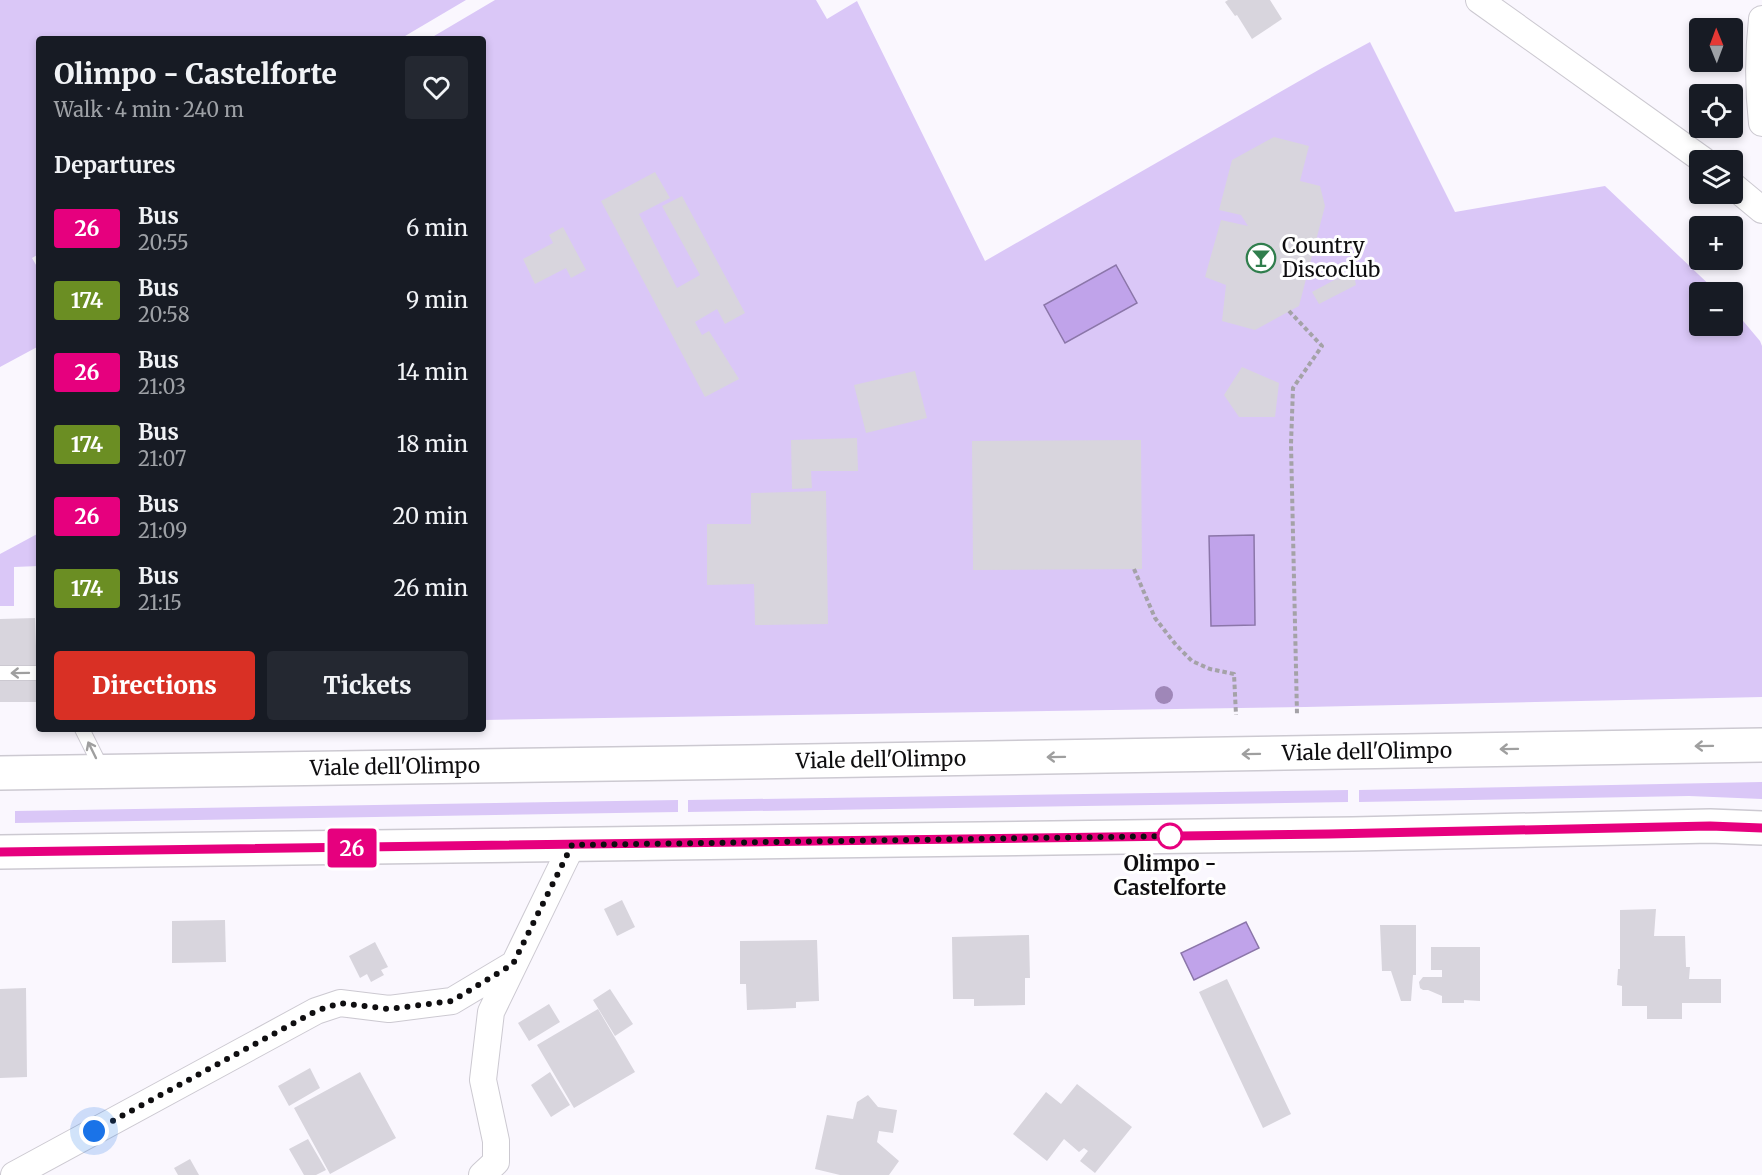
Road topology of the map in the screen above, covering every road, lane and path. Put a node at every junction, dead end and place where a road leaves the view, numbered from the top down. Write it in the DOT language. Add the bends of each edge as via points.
graph roads {
  1 [pos="1479,0"];
  2 [pos="1762,19"];
  3 [pos="1762,123"];
  4 [pos="1689,150"];
  5 [pos="1743,194"];
  6 [pos="1762,210"];
  7 [pos="1289,311"];
  8 [pos="1134,569"];
  9 [pos="0,673"];
  10 [pos="36,673"];
  11 [pos="1296,714"];
  12 [pos="1236,715"];
  13 [pos="84,732"];
  14 [pos="1762,744"];
  15 [pos="103,771"];
  16 [pos="0,772"];
  17 [pos="1762,828"];
  18 [pos="572,845"];
  19 [pos="0,852"];
  20 [pos="513,964"];
  21 [pos="14,1175"];
  22 [pos="482,1175"];
  1 -- 4 [label="street"];
  2 -- 3 [label="street" via="1758,55"];
  5 -- 6 [label="street"];
  7 -- 11 [label="path" via="1322,346 1293,388 1290,444"];
  8 -- 12 [label="path" via="1155,618 1176,645 1192,661 1234,674"];
  10 -- 9 [label="lane, one-way"];
  15 -- 13 [label="lane, one-way"];
  14 -- 15 [label="street, Viale dell'Olimpo, one-way"];
  15 -- 16 [label="street, Viale dell'Olimpo"];
  17 -- 18 [label="street"];
  18 -- 19 [label="street"];
  18 -- 20 [label="street"];
  20 -- 21 [label="street" via="452,1001 389,1009 340,1003 316,1011"];
  20 -- 22 [label="street" via="491,1012 483,1080 496,1141 495,1162"];
}
